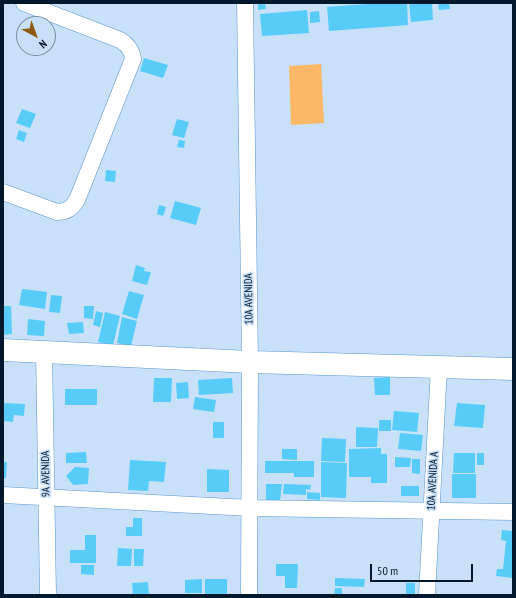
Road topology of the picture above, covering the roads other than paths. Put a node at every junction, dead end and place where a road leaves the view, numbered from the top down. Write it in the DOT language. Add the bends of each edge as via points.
graph roads {
  1 [pos="24,3"];
  2 [pos="245,3"];
  3 [pos="3,192"];
  4 [pos="3,350"];
  5 [pos="44,352"];
  6 [pos="250,362"];
  7 [pos="439,367"];
  8 [pos="513,369"];
  9 [pos="3,495"];
  10 [pos="46,498"];
  11 [pos="250,508"];
  12 [pos="431,512"];
  13 [pos="513,512"];
  14 [pos="48,595"];
  15 [pos="249,595"];
  16 [pos="427,595"];
  1 -- 3 [label="street" via="120,40 130,48 133,59 74,205 64,212 57,212"];
  2 -- 6 [label="street, 10A AVENIDA"];
  4 -- 5 [label="street"];
  5 -- 6 [label="street"];
  5 -- 10 [label="street, 9A AVENIDA"];
  6 -- 7 [label="street"];
  6 -- 11 [label="street, 10A AVENIDA"];
  7 -- 8 [label="street"];
  7 -- 12 [label="street, 10A AVENIDA A"];
  9 -- 10 [label="street"];
  10 -- 11 [label="street"];
  10 -- 14 [label="street, 9A AVENIDA"];
  11 -- 12 [label="street"];
  11 -- 15 [label="street, 10A AVENIDA"];
  12 -- 13 [label="street"];
  12 -- 16 [label="street, 10A AVENIDA A"];
}
